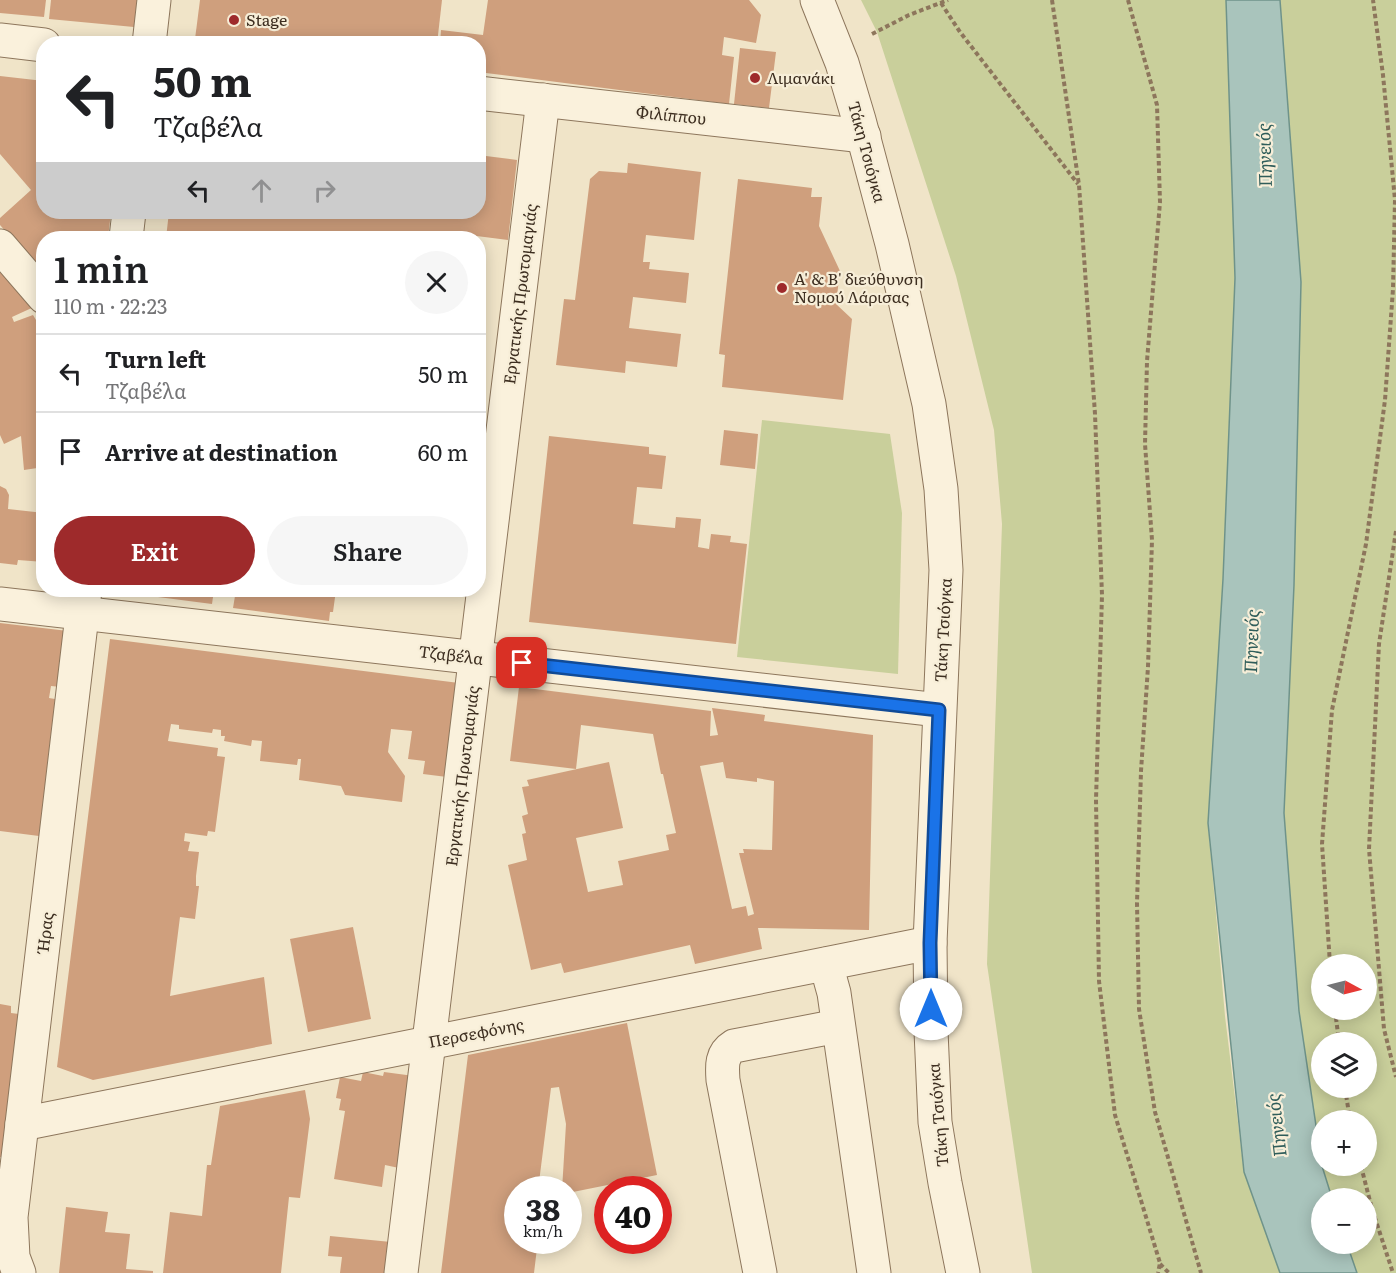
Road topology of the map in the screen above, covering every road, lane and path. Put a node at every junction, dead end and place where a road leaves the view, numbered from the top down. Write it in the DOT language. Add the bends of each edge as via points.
graph roads {
  1 [pos="154,0"];
  2 [pos="817,0"];
  3 [pos="948,0"];
  4 [pos="1052,0"];
  5 [pos="1128,0"];
  6 [pos="1373,0"];
  7 [pos="941,3"];
  8 [pos="877,32"];
  9 [pos="150,36"];
  10 [pos="0,40"];
  11 [pos="36,44"];
  12 [pos="486,94"];
  13 [pos="543,100"];
  14 [pos="864,136"];
  15 [pos="1079,185"];
  16 [pos="0,246"];
  17 [pos="36,288"];
  18 [pos="1396,531"];
  19 [pos="486,575"];
  20 [pos="483,597"];
  21 [pos="84,601"];
  22 [pos="0,604"];
  23 [pos="476,658"];
  24 [pos="939,710"];
  25 [pos="930,943"];
  26 [pos="1329,954"];
  27 [pos="826,964"];
  28 [pos="838,1026"];
  29 [pos="429,1042"];
  30 [pos="1396,1077"];
  31 [pos="22,1124"];
  32 [pos="1364,1176"];
  33 [pos="1160,1263"];
  34 [pos="19,1273"];
  35 [pos="402,1273"];
  36 [pos="760,1273"];
  37 [pos="874,1273"];
  38 [pos="963,1273"];
  39 [pos="1158,1273"];
  40 [pos="1169,1273"];
  41 [pos="1201,1273"];
  42 [pos="1393,1273"];
  1 -- 9 [label="street"];
  2 -- 14 [label="street, Τάκη Τσιόγκα" via="842,63"];
  3 -- 7 [label="path"];
  4 -- 15 [label="path"];
  5 -- 41 [label="path" via="1156,105 1160,202 1147,360 1145,444 1152,540 1137,879 1139,1009 1155,1112"];
  6 -- 26 [label="path" via="1395,200 1393,289 1386,400 1367,533 1332,710 1322,844"];
  7 -- 8 [label="path"];
  7 -- 15 [label="path"];
  10 -- 11 [label="street"];
  12 -- 13 [label="street, Φιλίππου"];
  13 -- 14 [label="street, Φιλίππου"];
  13 -- 19 [label="street, Εργατικής Πρωτομαγιάς"];
  14 -- 24 [label="street, Τάκη Τσιόγκα" via="906,300 936,448 946,570"];
  15 -- 33 [label="path" via="1095,414 1101,595 1096,800 1099,981 1115,1115"];
  16 -- 17 [label="street"];
  18 -- 30 [label="path" via="1379,644 1369,849 1384,1029"];
  20 -- 23 [label="street, Εργατικής Πρωτομαγιάς"];
  21 -- 22 [label="street, Τζαβέλα"];
  21 -- 23 [label="street, Τζαβέλα"];
  21 -- 31 [label="street, Ήρας"];
  23 -- 24 [label="street, Τζαβέλα"];
  23 -- 29 [label="street, Εργατικής Πρωτομαγιάς"];
  24 -- 25 [label="street, Τάκη Τσιόγκα"];
  25 -- 27 [label="street, Περσεφόνης"];
  25 -- 38 [label="street, Τάκη Τσιόγκα" via="935,1122"];
  27 -- 28 [label="street"];
  27 -- 29 [label="street, Περσεφόνης"];
  28 -- 36 [label="street" via="734,1046 724,1056 723,1080"];
  28 -- 37 [label="street"];
  29 -- 31 [label="street, Περσεφόνης"];
  29 -- 35 [label="street, Εργατικής Πρωτομαγιάς"];
  31 -- 34 [label="street, Ήρας" via="11,1217 13,1257"];
  32 -- 42 [label="path"];
  33 -- 39 [label="path"];
  33 -- 40 [label="path"];
}
